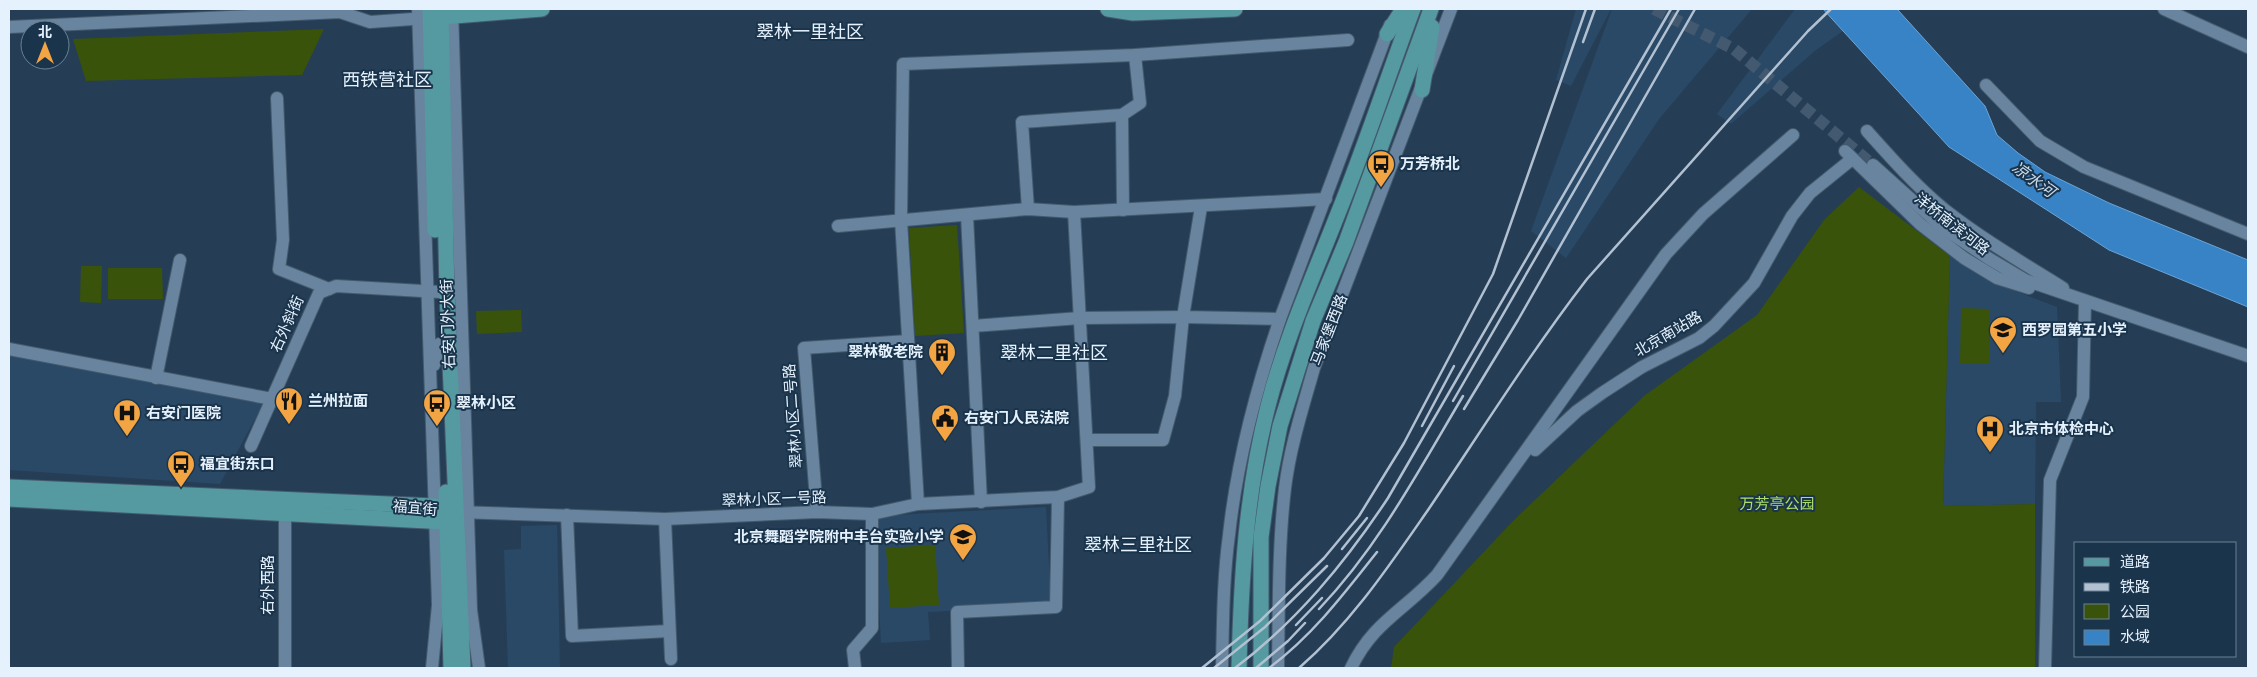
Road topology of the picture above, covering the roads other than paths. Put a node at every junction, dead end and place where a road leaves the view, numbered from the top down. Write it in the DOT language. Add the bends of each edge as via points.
graph roads {
  1 [pos="542,9"];
  2 [pos="1108,9"];
  3 [pos="1235,9"];
  4 [pos="1395,9"];
  5 [pos="1403,9"];
  6 [pos="1412,9"];
  7 [pos="1433,9"];
  8 [pos="1451,9"];
  9 [pos="2164,9"];
  10 [pos="436,13"];
  11 [pos="9,27"];
  12 [pos="1387,34"];
  13 [pos="1348,40"];
  14 [pos="2248,47"];
  15 [pos="1135,55"];
  16 [pos="1986,85"];
  17 [pos="1422,90"];
  18 [pos="277,98"];
  19 [pos="1122,115"];
  20 [pos="1868,131"];
  21 [pos="1793,135"];
  22 [pos="1848,155"];
  23 [pos="1874,165"];
  24 [pos="1326,199"];
  25 [pos="1201,207"];
  26 [pos="1028,209"];
  27 [pos="1123,210"];
  28 [pos="1074,212"];
  29 [pos="967,215"];
  30 [pos="901,220"];
  31 [pos="838,226"];
  32 [pos="2248,234"];
  33 [pos="180,260"];
  34 [pos="329,289"];
  35 [pos="443,293"];
  36 [pos="2085,301"];
  37 [pos="1183,316"];
  38 [pos="1080,318"];
  39 [pos="1280,319"];
  40 [pos="973,326"];
  41 [pos="908,341"];
  42 [pos="440,344"];
  43 [pos="9,349"];
  44 [pos="2248,356"];
  45 [pos="156,378"];
  46 [pos="430,380"];
  47 [pos="272,399"];
  48 [pos="1087,440"];
  49 [pos="250,446"];
  50 [pos="1515,469"];
  51 [pos="9,487"];
  52 [pos="1058,497"];
  53 [pos="9,499"];
  54 [pos="981,502"];
  55 [pos="918,504"];
  56 [pos="284,507"];
  57 [pos="817,512"];
  58 [pos="448,514"];
  59 [pos="872,514"];
  60 [pos="567,516"];
  61 [pos="665,519"];
  62 [pos="670,631"];
  63 [pos="670,659"];
  64 [pos="285,668"];
  65 [pos="432,668"];
  66 [pos="451,668"];
  67 [pos="463,668"];
  68 [pos="479,668"];
  69 [pos="855,668"];
  70 [pos="958,668"];
  71 [pos="1222,668"];
  72 [pos="1239,668"];
  73 [pos="1261,668"];
  74 [pos="1278,668"];
  75 [pos="1351,668"];
  76 [pos="2045,668"];
  1 -- 10 [label="main road"];
  2 -- 3 [label="main road" via="1133,13"];
  4 -- 12 [label="street"];
  5 -- 12 [label="main road"];
  6 -- 72 [label="main road" via="1350,185 1281,363 1268,407 1245,541"];
  7 -- 17 [label="main road"];
  7 -- 73 [label="main road, 马家堡西路" via="1313,321 1280,426 1261,537"];
  8 -- 17 [label="street, 马家堡西路"];
  9 -- 14 [label="street"];
  10 -- 11 [label="street" via="370,22 340,12"];
  10 -- 35 [label="main road, 右安门外大街"];
  10 -- 35 [label="street"];
  12 -- 24 [label="street"];
  13 -- 15 [label="street"];
  15 -- 19 [label="street" via="1140,103"];
  15 -- 30 [label="street" via="903,64"];
  16 -- 32 [label="street" via="2040,141 2084,167"];
  17 -- 74 [label="street, 马家堡西路" via="1314,368 1297,429 1285,486 1281,534"];
  18 -- 34 [label="street" via="283,240 279,269"];
  19 -- 26 [label="street" via="1022,122"];
  19 -- 27 [label="street"];
  20 -- 36 [label="street, 洋桥南滨河路" via="1901,169 1946,211 1980,236"];
  21 -- 50 [label="street, 北京南站路" via="1703,214 1666,254"];
  22 -- 36 [label="street, 洋桥南滨河路" via="1920,224 1964,258 1997,278 2058,298"];
  22 -- 50 [label="street, 北京南站路" via="1810,193 1792,216 1754,283 1714,326 1699,338 1642,367 1602,393 1577,411"];
  23 -- 36 [label="street, 洋桥南滨河路" via="1943,228 1988,258 2025,280"];
  24 -- 25 [label="street"];
  24 -- 39 [label="street"];
  25 -- 27 [label="street"];
  25 -- 37 [label="street"];
  26 -- 28 [label="street"];
  26 -- 29 [label="street"];
  27 -- 28 [label="street"];
  28 -- 38 [label="street"];
  29 -- 30 [label="street"];
  29 -- 40 [label="street"];
  30 -- 31 [label="street"];
  30 -- 41 [label="street"];
  33 -- 45 [label="street"];
  34 -- 35 [label="street" via="336,286"];
  34 -- 47 [label="street, 右外斜街" via="319,293"];
  35 -- 42 [label="main road, 右安门外大街"];
  35 -- 46 [label="street"];
  35 -- 58 [label="main road, 右安门外大街"];
  36 -- 44 [label="street, 洋桥南滨河路"];
  36 -- 76 [label="street" via="2083,397 2050,480"];
  37 -- 38 [label="street"];
  37 -- 39 [label="street"];
  37 -- 48 [label="street" via="1175,396 1163,440"];
  38 -- 40 [label="street"];
  38 -- 48 [label="street"];
  39 -- 71 [label="street" via="1249,421 1236,489 1226,563"];
  40 -- 54 [label="street"];
  41 -- 55 [label="street"];
  41 -- 57 [label="street, 翠林小区二号路" via="804,348"];
  42 -- 46 [label="street"];
  42 -- 58 [label="main road, 右安门外大街"];
  43 -- 45 [label="street"];
  45 -- 47 [label="street"];
  46 -- 58 [label="street"];
  47 -- 49 [label="street, 右外斜街"];
  48 -- 52 [label="street, 翠林小区一号路" via="1089,487"];
  50 -- 75 [label="street, 北京南站路" via="1438,575 1375,631"];
  51 -- 56 [label="main road, 福宜街"];
  52 -- 54 [label="street, 翠林小区一号路"];
  52 -- 70 [label="street" via="1056,607 957,612"];
  53 -- 56 [label="main road, 福宜街"];
  54 -- 55 [label="street, 翠林小区一号路"];
  55 -- 59 [label="street, 翠林小区一号路"];
  56 -- 58 [label="main road, 福宜街"];
  56 -- 64 [label="street, 右外西路"];
  57 -- 59 [label="street, 翠林小区一号路"];
  57 -- 61 [label="street, 翠林小区一号路"];
  58 -- 60 [label="street, 翠林小区一号路"];
  58 -- 65 [label="street"];
  58 -- 66 [label="main road, 右安门外大街"];
  58 -- 67 [label="main road, 右安门外大街"];
  58 -- 68 [label="street" via="472,610"];
  59 -- 69 [label="street" via="872,628 853,650"];
  60 -- 61 [label="street, 翠林小区一号路"];
  60 -- 62 [label="street" via="572,636"];
  61 -- 62 [label="street"];
  62 -- 63 [label="street"];
}
